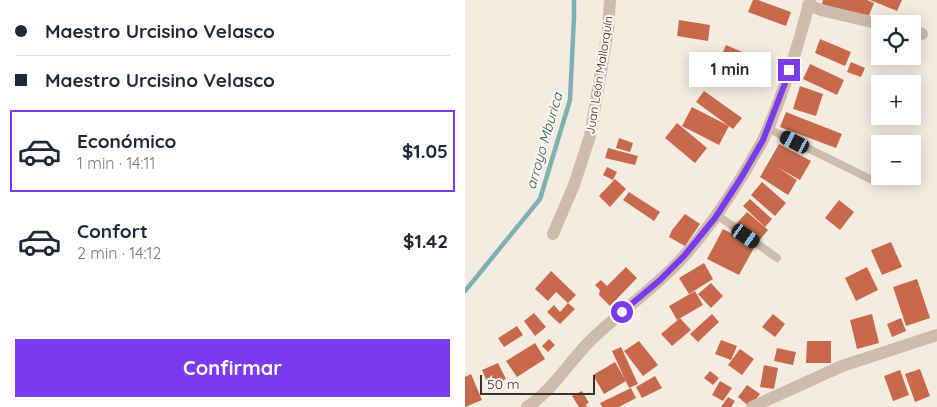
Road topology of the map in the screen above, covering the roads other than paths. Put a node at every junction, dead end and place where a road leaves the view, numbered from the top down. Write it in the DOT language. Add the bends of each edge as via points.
graph roads {
  1 [pos="610,0"];
  2 [pos="809,2"];
  3 [pos="871,22"];
  4 [pos="767,128"];
  5 [pos="870,179"];
  6 [pos="717,214"];
  7 [pos="553,234"];
  8 [pos="777,258"];
  9 [pos="937,335"];
  10 [pos="532,406"];
  11 [pos="752,407"];
  1 -- 7 [label="street, Juan León Mallorquín" via="590,136"];
  2 -- 3 [label="street" via="821,10"];
  2 -- 4 [label="street" via="784,86"];
  4 -- 5 [label="lane"];
  4 -- 6 [label="street" via="741,178"];
  6 -- 8 [label="lane"];
  6 -- 10 [label="street" via="684,256 589,342"];
  9 -- 11 [label="street" via="842,366"];
}
